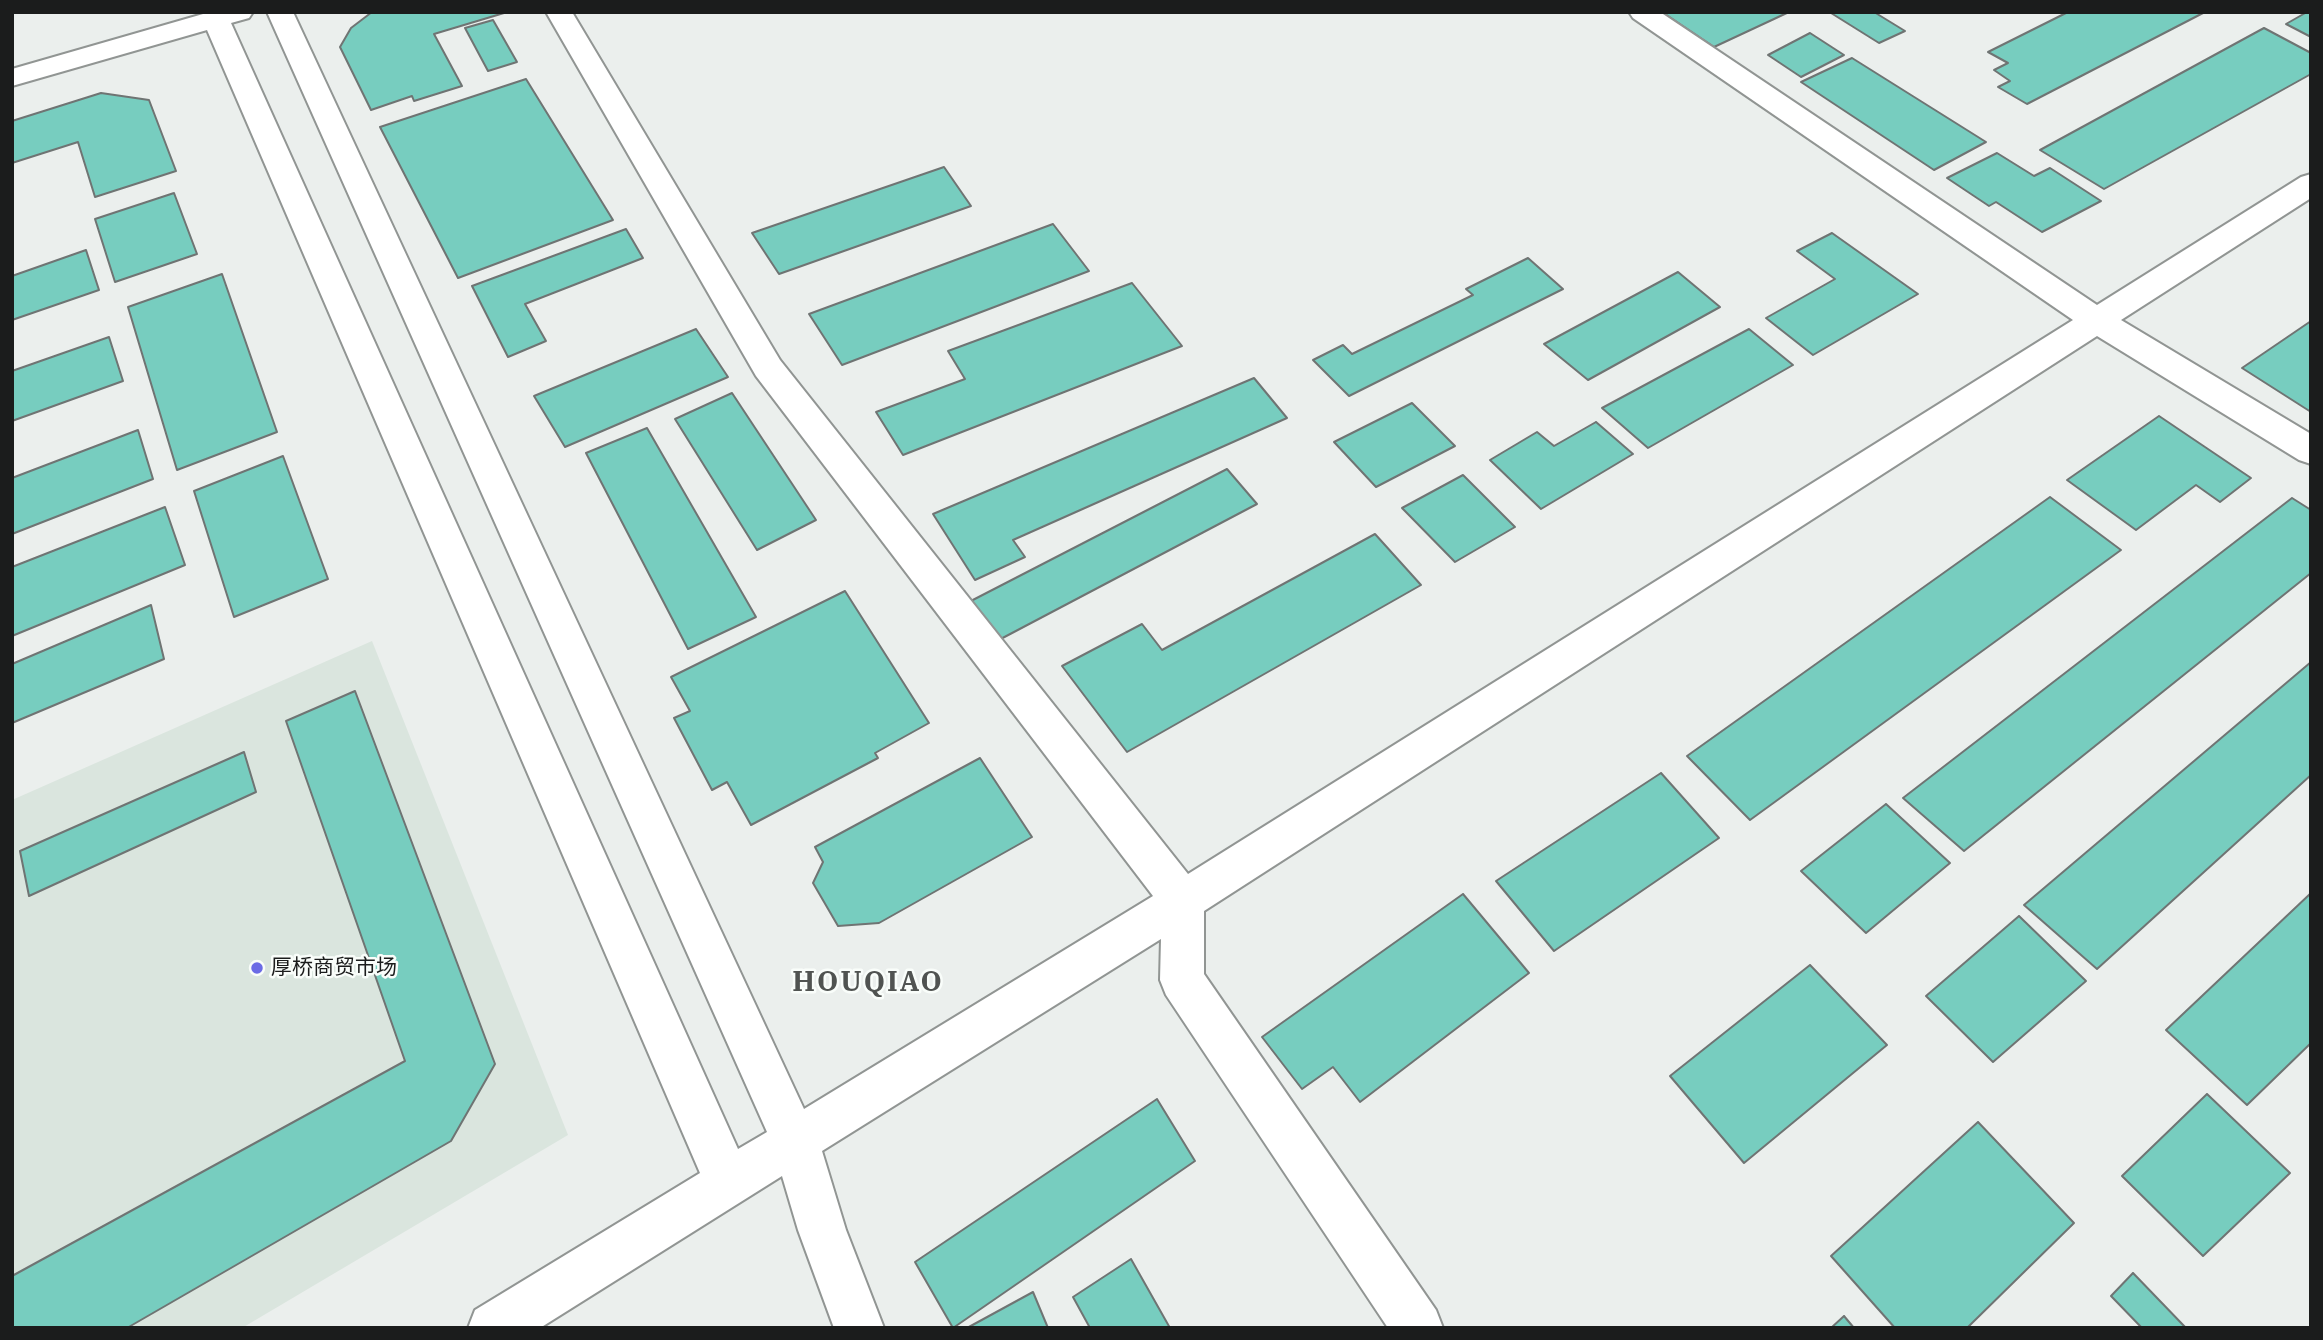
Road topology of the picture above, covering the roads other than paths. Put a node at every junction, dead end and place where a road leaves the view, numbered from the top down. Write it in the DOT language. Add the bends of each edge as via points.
graph roads {
  1 [pos="281,12"];
  2 [pos="559,12"];
  3 [pos="1642,12"];
  4 [pos="228,16"];
  5 [pos="12,78"];
  6 [pos="2311,184"];
  7 [pos="2096,320"];
  8 [pos="2311,451"];
  9 [pos="1183,901"];
  10 [pos="795,1140"];
  11 [pos="728,1182"];
  12 [pos="493,1328"];
  13 [pos="859,1328"];
  14 [pos="1418,1328"];
  1 -- 10 [label="street"];
  2 -- 9 [label="street" via="768,368"];
  3 -- 7 [label="street"];
  4 -- 5 [label="street"];
  4 -- 11 [label="street"];
  6 -- 7 [label="street"];
  7 -- 8 [label="street"];
  7 -- 9 [label="street"];
  9 -- 10 [label="street"];
  9 -- 14 [label="street" via="1182,980"];
  10 -- 11 [label="street"];
  10 -- 13 [label="street"];
  11 -- 12 [label="street"];
}
